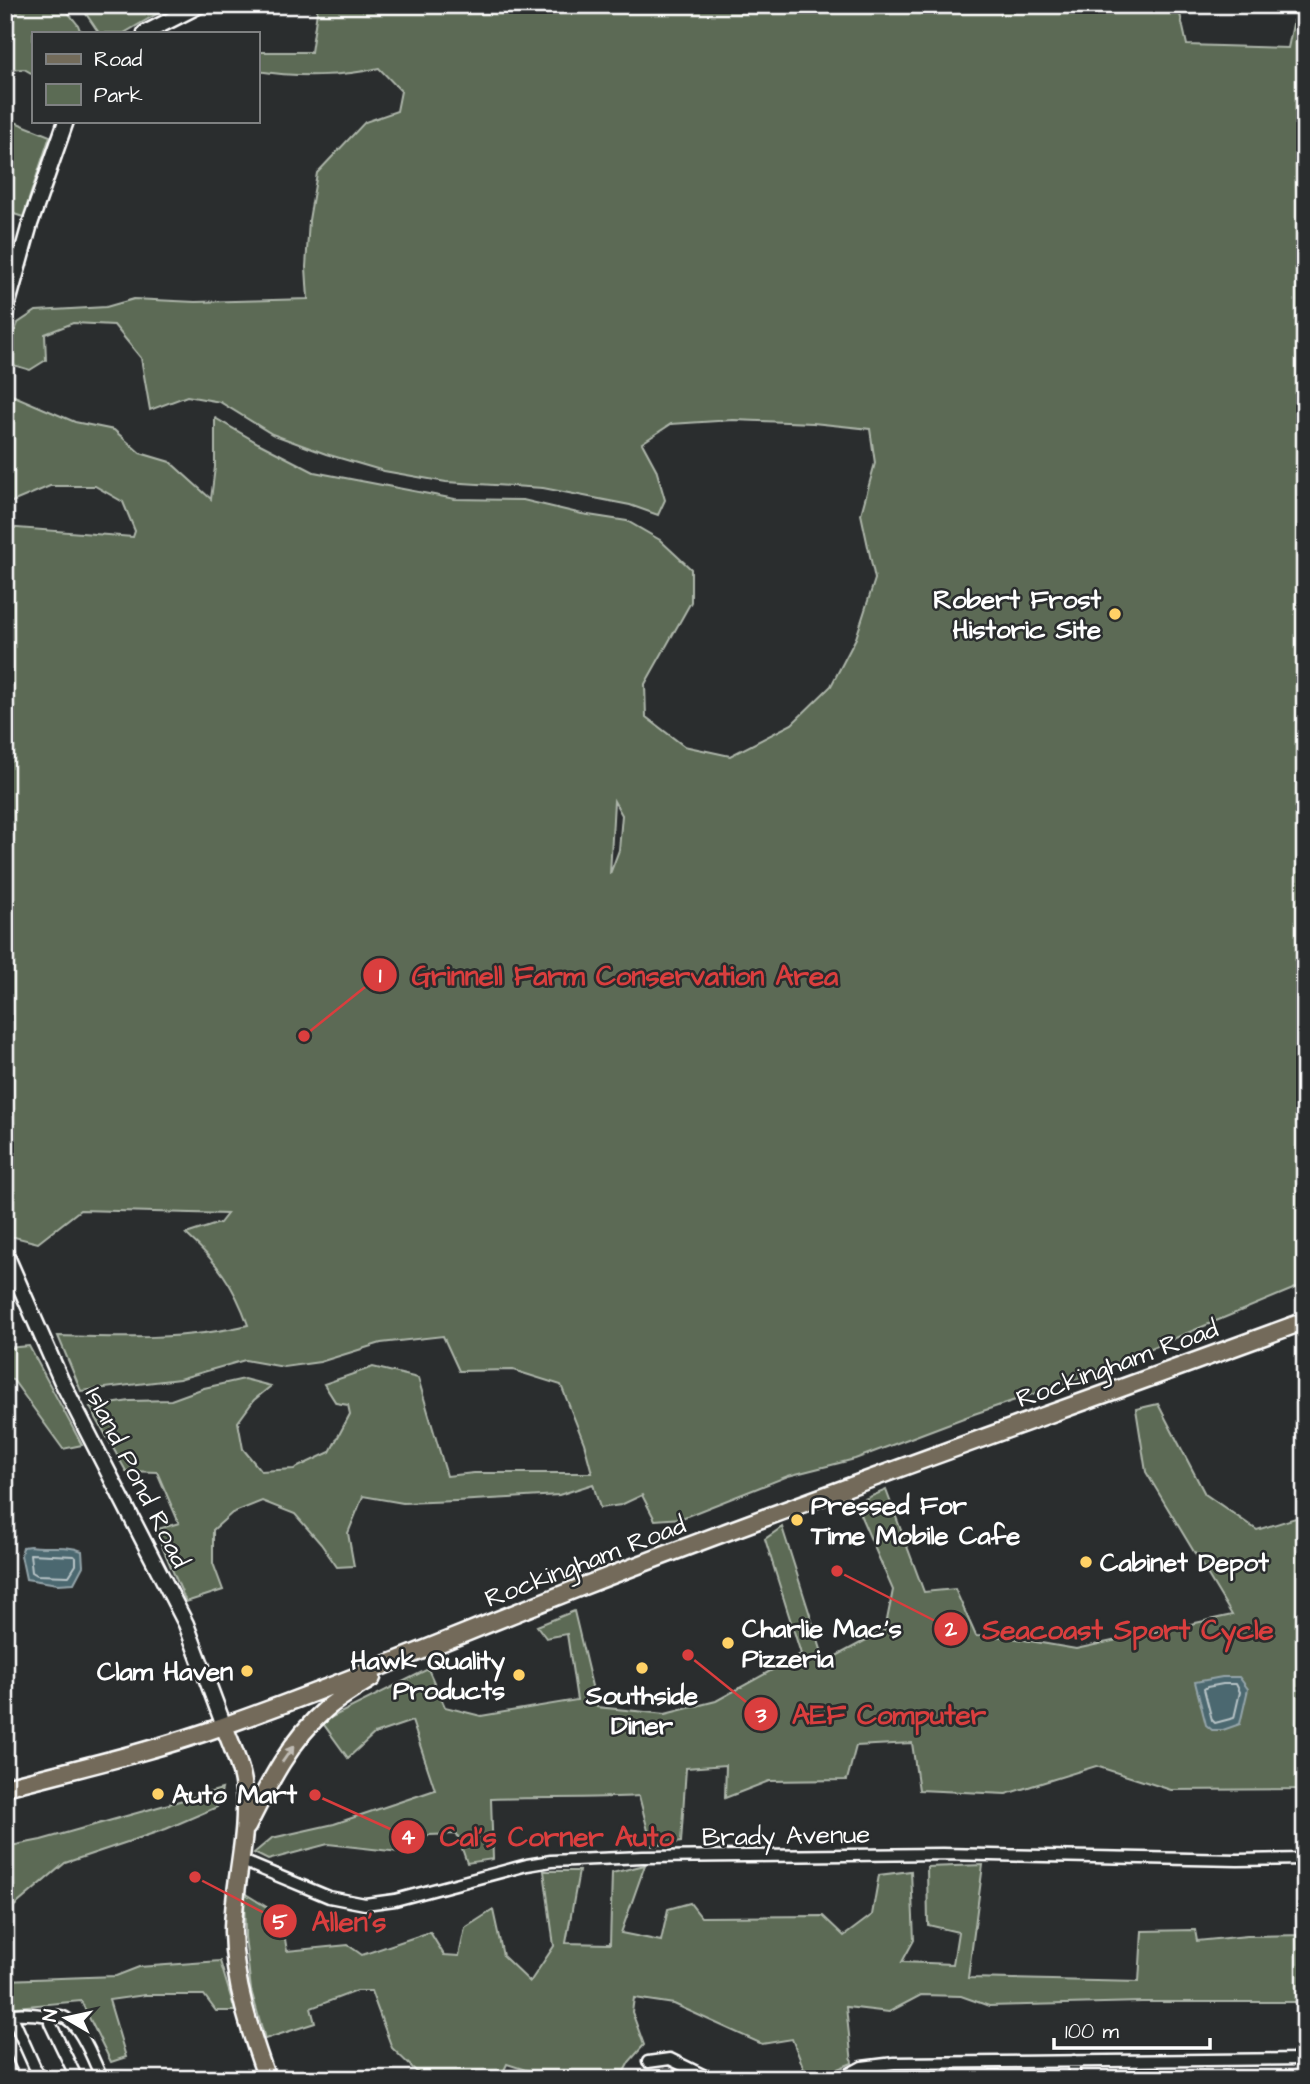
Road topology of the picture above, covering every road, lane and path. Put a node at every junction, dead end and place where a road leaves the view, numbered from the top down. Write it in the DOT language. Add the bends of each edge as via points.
graph roads {
  1 [pos="200,5"];
  2 [pos="147,32"];
  3 [pos="65,122"];
  4 [pos="5,314"];
  5 [pos="5,1252"];
  6 [pos="1305,1321"];
  7 [pos="405,1658"];
  8 [pos="224,1726"];
  9 [pos="5,1787"];
  10 [pos="243,1835"];
  11 [pos="1305,1859"];
  12 [pos="240,1860"];
  13 [pos="8,2014"];
  14 [pos="50,2017"];
  15 [pos="5,2059"];
  16 [pos="1305,2059"];
  17 [pos="1074,2061"];
  18 [pos="648,2062"];
  19 [pos="14,2079"];
  20 [pos="40,2079"];
  21 [pos="77,2079"];
  22 [pos="102,2079"];
  23 [pos="267,2079"];
  24 [pos="711,2079"];
  25 [pos="840,2079"];
  26 [pos="1074,2079"];
  1 -- 2 [label="street"];
  3 -- 4 [label="street"];
  5 -- 8 [label="street, Island Pond Road" via="61,1380 186,1624"];
  6 -- 7 [label="main road, Rockingham Road" via="810,1501"];
  7 -- 8 [label="main road, Rockingham Road"];
  10 -- 7 [label="main road, one-way" via="283,1760 312,1723 341,1698"];
  8 -- 9 [label="main road, Rockingham Road"];
  8 -- 10 [label="main road" via="243,1782"];
  10 -- 12 [label="main road"];
  11 -- 12 [label="street, Brady Avenue" via="933,1854 551,1861 375,1904 328,1898"];
  12 -- 23 [label="main road" via="234,1901 235,1965"];
  13 -- 14 [label="street"];
  13 -- 20 [label="street"];
  14 -- 21 [label="street"];
  14 -- 22 [label="street" via="61,2016 73,2023"];
  15 -- 19 [label="street"];
  16 -- 17 [label="street"];
  17 -- 25 [label="street" via="877,2064"];
  17 -- 26 [label="street"];
  18 -- 24 [label="street" via="679,2061"];
}
